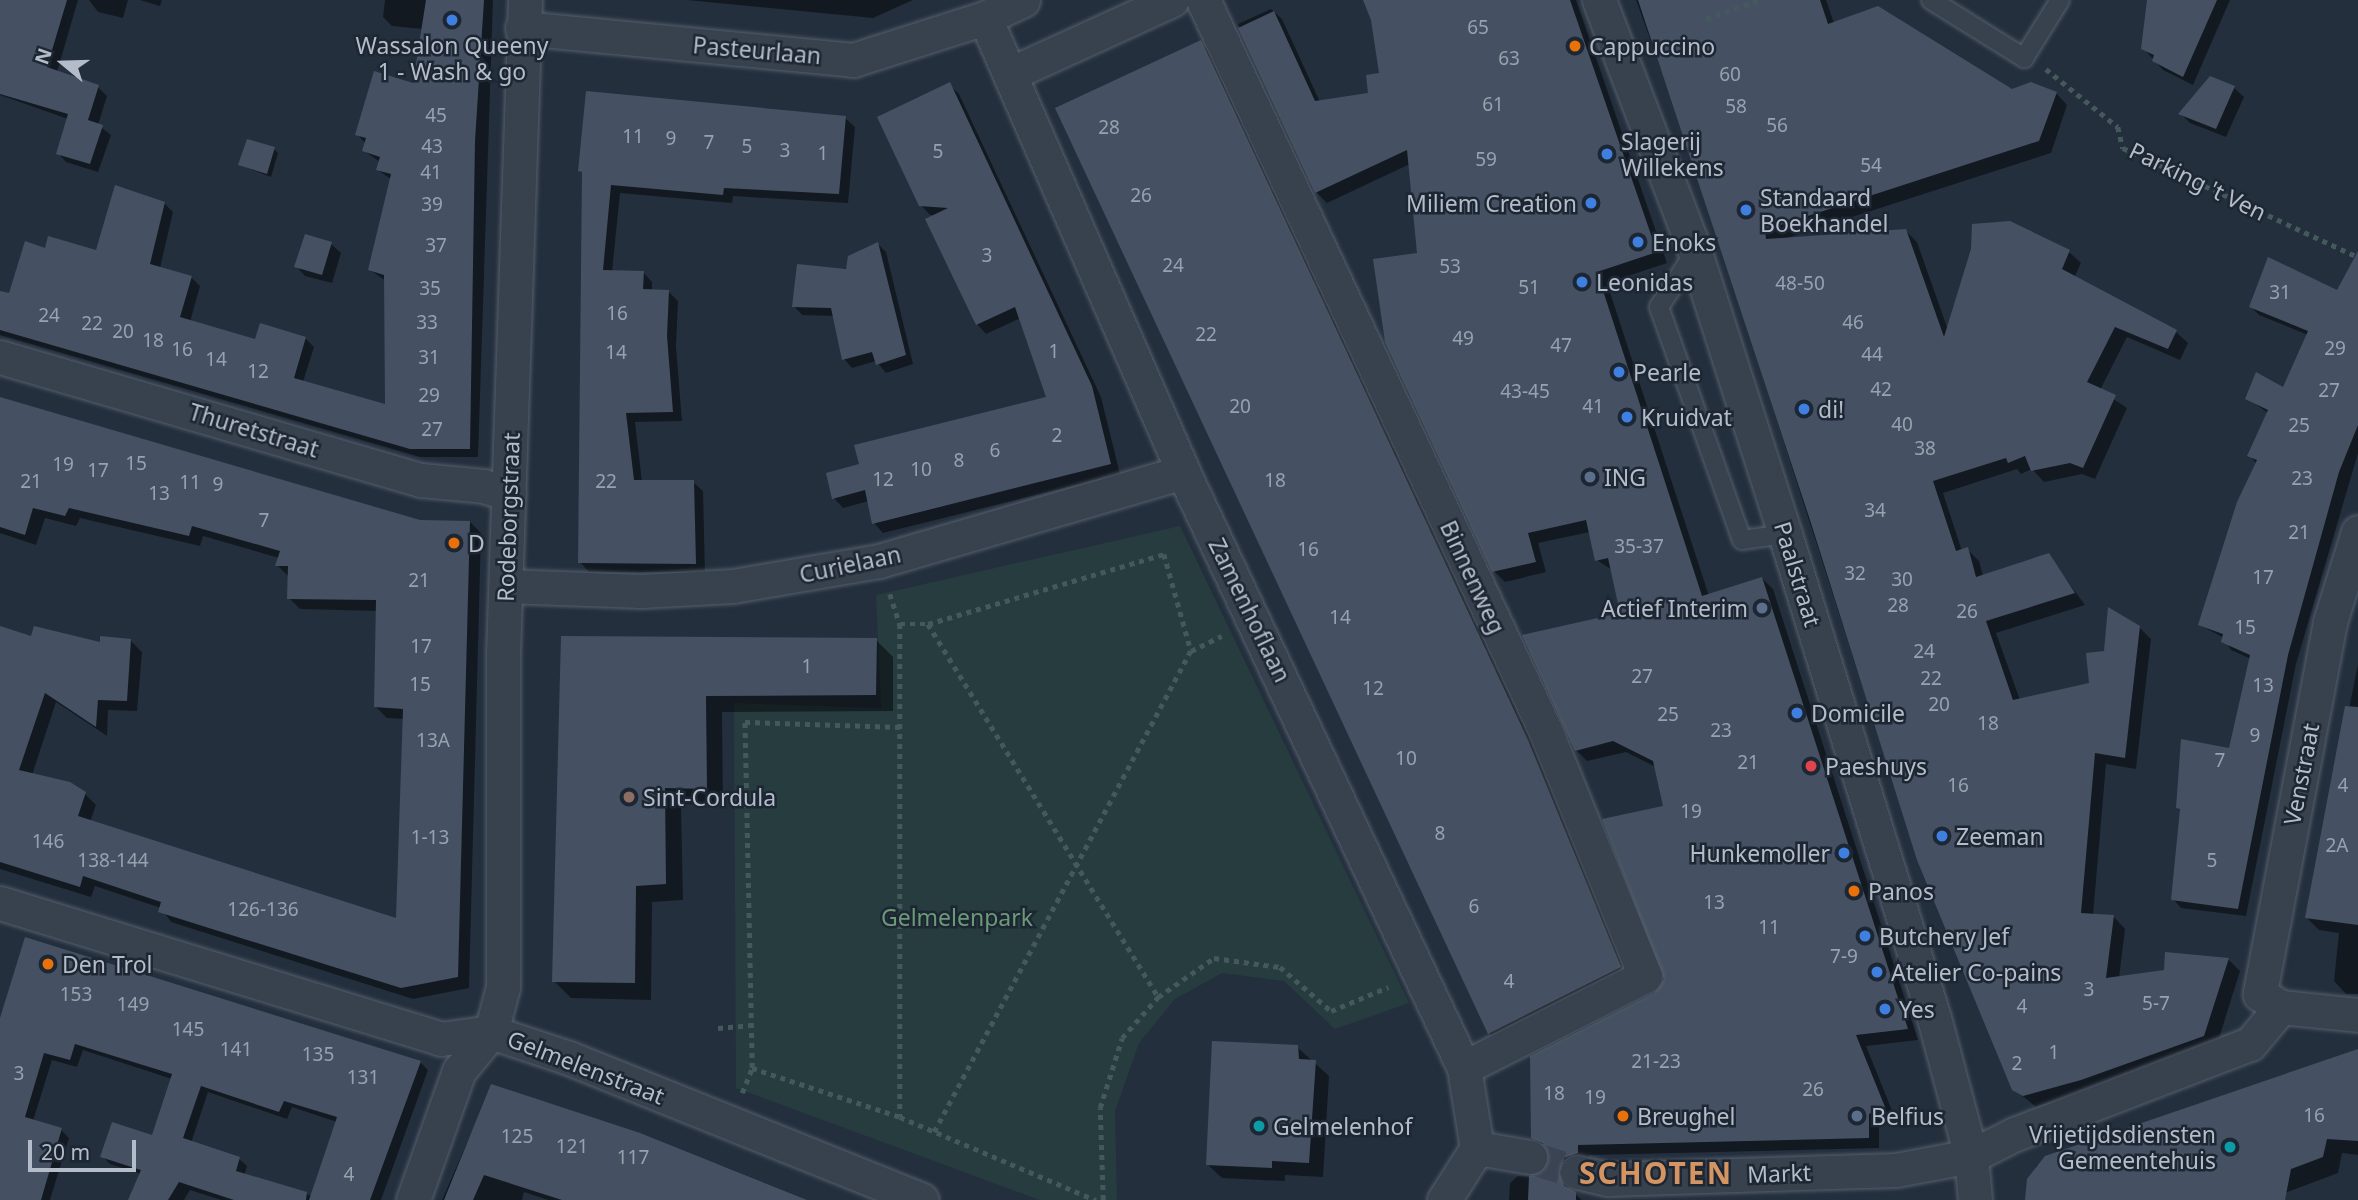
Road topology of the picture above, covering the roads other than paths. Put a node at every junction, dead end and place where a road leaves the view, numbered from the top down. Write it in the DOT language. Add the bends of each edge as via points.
graph roads {
  1 [pos="1023,0"];
  2 [pos="1172,0"];
  3 [pos="1599,0"];
  4 [pos="1931,0"];
  5 [pos="2060,0"];
  6 [pos="1214,3"];
  7 [pos="523,14"];
  8 [pos="985,18"];
  9 [pos="1010,74"];
  10 [pos="1695,252"];
  11 [pos="0,357"];
  12 [pos="1183,472"];
  13 [pos="509,494"];
  14 [pos="2358,532"];
  15 [pos="1786,534"];
  16 [pos="506,586"];
  17 [pos="0,904"];
  18 [pos="2281,1007"];
  19 [pos="2358,1015"];
  20 [pos="491,1032"];
  21 [pos="1464,1068"];
  22 [pos="1477,1148"];
  23 [pos="1971,1156"];
  24 [pos="1530,1157"];
  25 [pos="1597,1184"];
  26 [pos="413,1200"];
  27 [pos="922,1200"];
  28 [pos="1444,1200"];
  29 [pos="1975,1200"];
  1 -- 8 [label="street, Pasteurlaan"];
  2 -- 9 [label="street"];
  3 -- 10 [label="street, Paalstraat"];
  4 -- 5 [label="lane" via="2024,58"];
  6 -- 21 [label="street, Binnenweg" via="1546,732 1645,976"];
  7 -- 8 [label="street, Pasteurlaan" via="853,60"];
  7 -- 13 [label="street, Rodeborgstraat"];
  8 -- 9 [label="street, Zamenhoflaan"];
  9 -- 12 [label="street, Zamenhoflaan"];
  10 -- 15 [label="street, Paalstraat"];
  10 -- 15 [label="lane" via="1659,307 1742,541"];
  11 -- 13 [label="street, Thuretstraat" via="421,480 483,486"];
  12 -- 16 [label="street, Curielaan" via="878,561 733,586 641,591"];
  12 -- 21 [label="street, Zamenhoflaan"];
  13 -- 16 [label="street, Rodeborgstraat"];
  14 -- 18 [label="street, Venstraat" via="2330,622 2260,994"];
  15 -- 23 [label="street, Paalstraat" via="1934,1018"];
  16 -- 20 [label="street, Rodeborgstraat" via="503,987"];
  17 -- 20 [label="street, Gelmelenstraat" via="440,1039"];
  18 -- 19 [label="street"];
  18 -- 23 [label="street, Markt" via="2250,1044"];
  20 -- 26 [label="street" via="459,1071"];
  20 -- 27 [label="street, Gelmelenstraat"];
  21 -- 22 [label="street, Zamenhoflaan"];
  22 -- 24 [label="street"];
  22 -- 28 [label="street"];
  23 -- 25 [label="street, Markt" via="1896,1170 1679,1176"];
  23 -- 29 [label="street, Paalstraat"];
}
